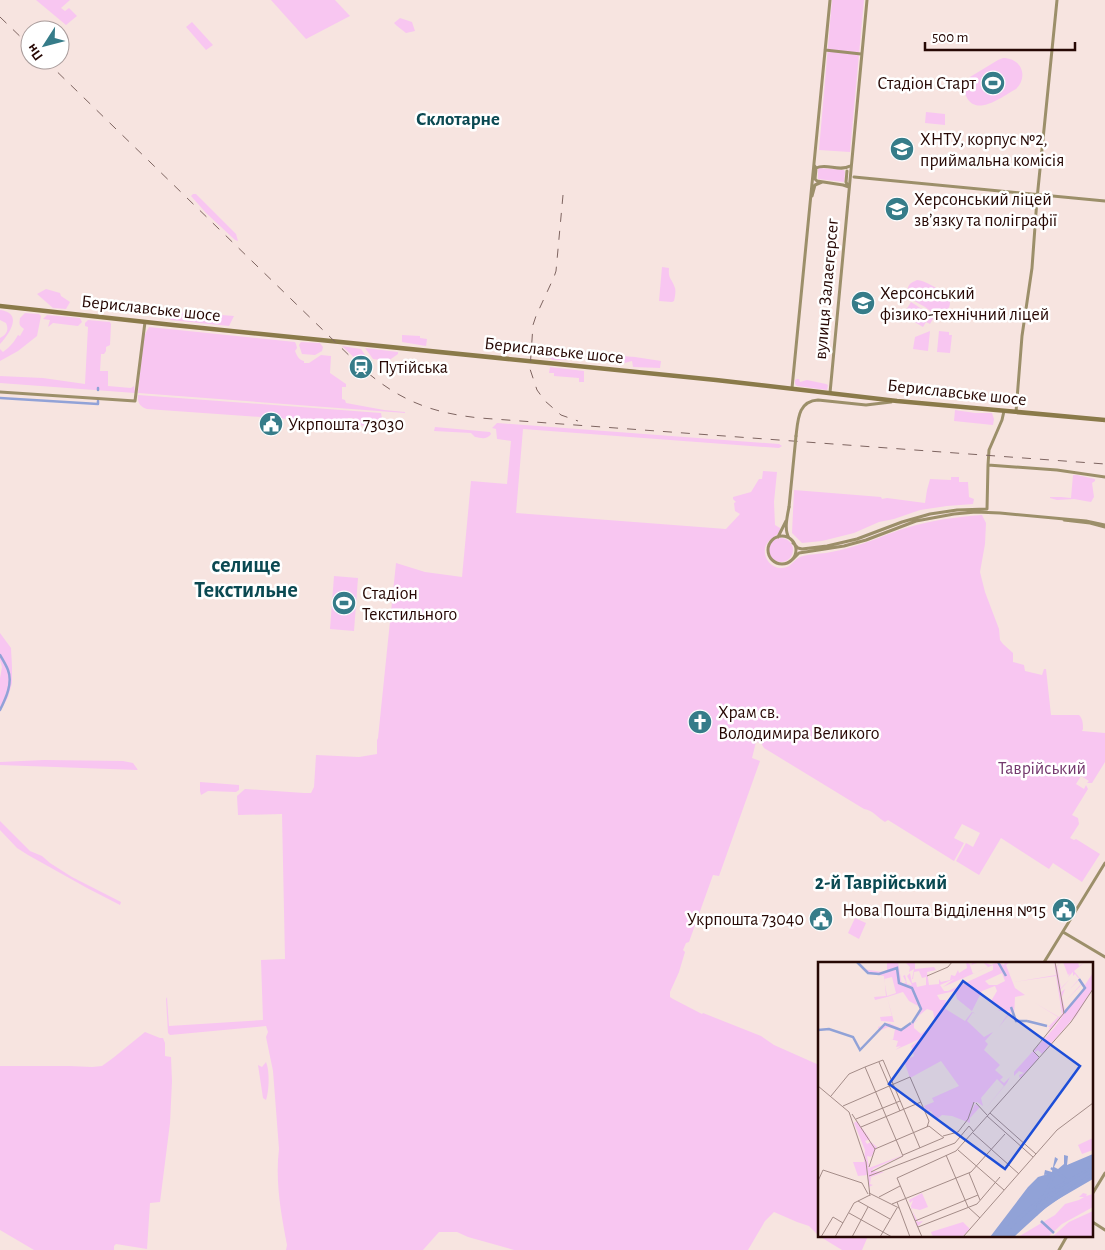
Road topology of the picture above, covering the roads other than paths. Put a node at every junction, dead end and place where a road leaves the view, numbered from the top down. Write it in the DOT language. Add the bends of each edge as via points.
graph roads {
  1 [pos="830,0"];
  2 [pos="867,0"];
  3 [pos="1057,0"];
  4 [pos="825,50"];
  5 [pos="861,54"];
  6 [pos="816,151"];
  7 [pos="822,166"];
  8 [pos="851,166"];
  9 [pos="814,170"];
  10 [pos="847,171"];
  11 [pos="854,177"];
  12 [pos="848,180"];
  13 [pos="822,182"];
  14 [pos="843,184"];
  15 [pos="849,187"];
  16 [pos="1038,195"];
  17 [pos="810,201"];
  18 [pos="1105,201"];
  19 [pos="0,306"];
  20 [pos="145,322"];
  21 [pos="792,388"];
  22 [pos="0,392"];
  23 [pos="830,393"];
  24 [pos="846,395"];
  25 [pos="897,401"];
  26 [pos="845,403"];
  27 [pos="1004,411"];
  28 [pos="1016,412"];
  29 [pos="1105,420"];
  30 [pos="988,465"];
  31 [pos="1105,477"];
  32 [pos="987,511"];
  33 [pos="787,518"];
  34 [pos="1105,526"];
  35 [pos="778,537"];
  36 [pos="792,541"];
  37 [pos="793,559"];
  38 [pos="1105,863"];
  39 [pos="1062,932"];
  40 [pos="1105,957"];
  41 [pos="1044,962"];
  42 [pos="1105,1173"];
  43 [pos="1092,1194"];
  44 [pos="1092,1222"];
  45 [pos="1105,1230"];
  46 [pos="1066,1238"];
  47 [pos="1059,1250"];
  1 -- 4 [label="street"];
  2 -- 5 [label="street"];
  3 -- 16 [label="street"];
  4 -- 5 [label="street"];
  4 -- 6 [label="street"];
  5 -- 8 [label="street"];
  6 -- 7 [label="street" via="816,162"];
  6 -- 9 [label="street"];
  7 -- 9 [label="street"];
  7 -- 10 [label="street"];
  8 -- 10 [label="street, вулиця Залаегерсег"];
  8 -- 10 [label="street"];
  9 -- 13 [label="street" via="815,178"];
  9 -- 17 [label="street, вулиця Залаегерсег"];
  10 -- 11 [label="street"];
  10 -- 12 [label="street, вулиця Залаегерсег"];
  11 -- 12 [label="street"];
  11 -- 16 [label="street"];
  12 -- 14 [label="street"];
  12 -- 15 [label="street, вулиця Залаегерсег"];
  13 -- 14 [label="street"];
  13 -- 17 [label="street" via="814,187"];
  14 -- 15 [label="street"];
  15 -- 23 [label="street, вулиця Залаегерсег"];
  16 -- 18 [label="street"];
  16 -- 28 [label="street"];
  17 -- 21 [label="street, вулиця Залаегерсег"];
  19 -- 20 [label="main road, Бериславське шосе"];
  20 -- 21 [label="main road, Бериславське шосе"];
  20 -- 22 [label="street" via="135,401"];
  21 -- 23 [label="main road, Бериславське шосе"];
  23 -- 24 [label="main road, Бериславське шосе"];
  24 -- 25 [label="main road, Бериславське шосе"];
  24 -- 26 [label="street" via="849,398"];
  25 -- 26 [label="street" via="866,405"];
  25 -- 27 [label="main road, Бериславське шосе"];
  26 -- 33 [label="street, bridge" via="815,400 802,409 797,425"];
  27 -- 28 [label="main road, Бериславське шосе"];
  27 -- 30 [label="street" via="989,450"];
  28 -- 29 [label="main road, Бериславське шосе"];
  30 -- 31 [label="street" via="1062,470"];
  30 -- 32 [label="street"];
  32 -- 34 [label="street"];
  32 -- 36 [label="street" via="957,510 930,514 827,546 802,549"];
  32 -- 37 [label="street" via="927,518 856,543 799,553"];
  33 -- 35 [label="street"];
  33 -- 36 [label="street" via="786,533"];
  35 -- 36 [label="street"];
  35 -- 37 [label="street" via="768,546 771,560 785,564"];
  36 -- 37 [label="street" via="796,551"];
  38 -- 39 [label="street"];
  39 -- 40 [label="street"];
  39 -- 41 [label="street"];
  42 -- 43 [label="street"];
  44 -- 45 [label="street"];
  46 -- 47 [label="street"];
}
